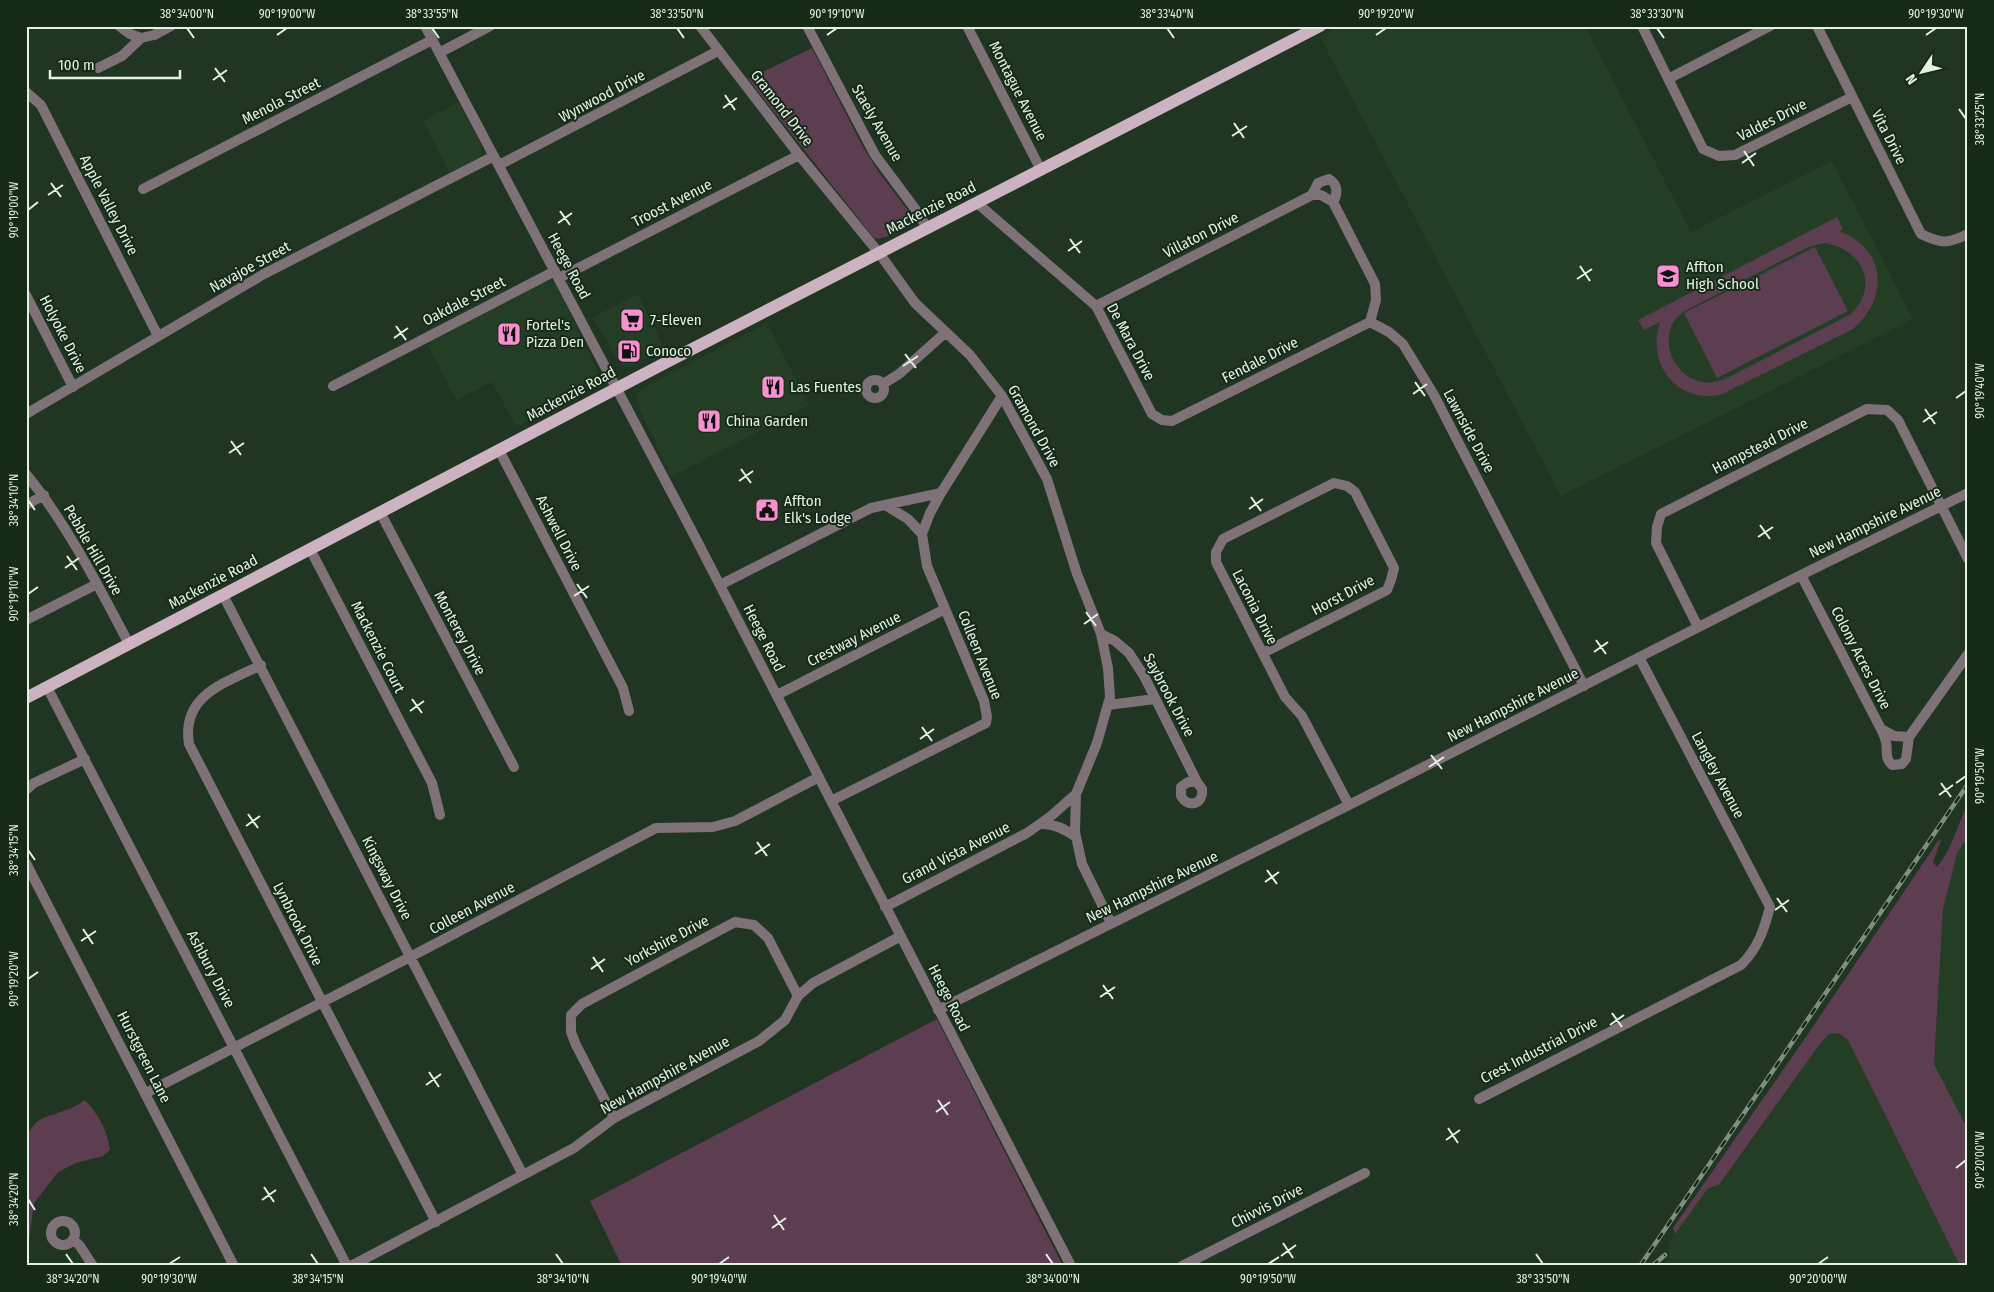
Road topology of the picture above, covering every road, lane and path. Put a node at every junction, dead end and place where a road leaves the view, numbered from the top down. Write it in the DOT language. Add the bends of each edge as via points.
graph roads {
  1 [pos="119,26"];
  2 [pos="171,26"];
  3 [pos="425,26"];
  4 [pos="490,26"];
  5 [pos="700,26"];
  6 [pos="807,26"];
  7 [pos="967,26"];
  8 [pos="1642,26"];
  9 [pos="1770,26"];
  10 [pos="1816,26"];
  11 [pos="1318,27"];
  12 [pos="141,38"];
  13 [pos="432,40"];
  14 [pos="718,51"];
  15 [pos="439,53"];
  16 [pos="98,68"];
  17 [pos="1668,79"];
  18 [pos="26,92"];
  19 [pos="1852,96"];
  20 [pos="799,155"];
  21 [pos="496,161"];
  22 [pos="1042,170"];
  23 [pos="143,189"];
  24 [pos="1316,195"];
  25 [pos="1333,202"];
  26 [pos="977,203"];
  27 [pos="928,229"];
  28 [pos="1968,234"];
  29 [pos="880,253"];
  30 [pos="557,275"];
  31 [pos="26,295"];
  32 [pos="1096,306"];
  33 [pos="1370,322"];
  34 [pos="946,332"];
  35 [pos="158,336"];
  36 [pos="883,384"];
  37 [pos="333,386"];
  38 [pos="73,387"];
  39 [pos="616,389"];
  40 [pos="1002,396"];
  41 [pos="26,414"];
  42 [pos="1162,420"];
  43 [pos="499,450"];
  44 [pos="26,474"];
  45 [pos="1347,486"];
  46 [pos="941,493"];
  47 [pos="1968,493"];
  48 [pos="44,495"];
  49 [pos="26,505"];
  50 [pos="885,505"];
  51 [pos="1941,507"];
  52 [pos="380,512"];
  53 [pos="922,534"];
  54 [pos="310,549"];
  55 [pos="1968,559"];
  56 [pos="1801,575"];
  57 [pos="97,584"];
  58 [pos="720,585"];
  59 [pos="223,595"];
  60 [pos="945,609"];
  61 [pos="26,620"];
  62 [pos="1698,627"];
  63 [pos="1101,634"];
  64 [pos="129,644"];
  65 [pos="1263,654"];
  66 [pos="1968,654"];
  67 [pos="1639,657"];
  68 [pos="261,665"];
  69 [pos="1584,686"];
  70 [pos="48,687"];
  71 [pos="777,695"];
  72 [pos="26,698"];
  73 [pos="1156,699"];
  74 [pos="1108,705"];
  75 [pos="629,712"];
  76 [pos="1881,730"];
  77 [pos="1909,737"];
  78 [pos="85,759"];
  79 [pos="514,767"];
  80 [pos="819,777"];
  81 [pos="1197,782"];
  82 [pos="26,790"];
  83 [pos="1076,794"];
  84 [pos="831,801"];
  85 [pos="1350,805"];
  86 [pos="440,815"];
  87 [pos="1040,824"];
  88 [pos="1076,837"];
  89 [pos="26,863"];
  90 [pos="885,906"];
  91 [pos="1770,907"];
  92 [pos="1111,923"];
  93 [pos="901,936"];
  94 [pos="410,957"];
  95 [pos="798,996"];
  96 [pos="322,1003"];
  97 [pos="938,1010"];
  98 [pos="235,1048"];
  99 [pos="146,1093"];
  100 [pos="1479,1099"];
  101 [pos="614,1118"];
  102 [pos="1365,1173"];
  103 [pos="523,1175"];
  104 [pos="436,1222"];
  105 [pos="73,1239"];
  106 [pos="94,1266"];
  107 [pos="234,1266"];
  108 [pos="347,1266"];
  109 [pos="351,1266"];
  110 [pos="1071,1266"];
  111 [pos="1182,1266"];
  1 -- 12 [label="street"];
  2 -- 12 [label="street"];
  3 -- 13 [label="street, Heege Road"];
  4 -- 15 [label="street"];
  5 -- 14 [label="street, Gramond Drive"];
  6 -- 27 [label="street, Staely Avenue" via="875,154"];
  7 -- 22 [label="street, Montague Avenue"];
  8 -- 17 [label="street"];
  9 -- 17 [label="street"];
  10 -- 19 [label="street, Vita Drive"];
  11 -- 22 [label="main road, Mackenzie Road"];
  12 -- 16 [label="street" via="122,56"];
  13 -- 15 [label="street, Heege Road"];
  13 -- 23 [label="street, Menola Street"];
  14 -- 20 [label="street, Gramond Drive"];
  14 -- 21 [label="street, Wynwood Drive"];
  15 -- 21 [label="street, Heege Road"];
  17 -- 19 [label="street, Valdes Drive" via="1703,149 1719,156 1735,155"];
  18 -- 35 [label="street, Apple Valley Drive" via="41,105"];
  19 -- 28 [label="street, Vita Drive" via="1921,234 1950,242"];
  20 -- 29 [label="street, Gramond Drive"];
  20 -- 30 [label="street, Troost Avenue"];
  21 -- 30 [label="street, Heege Road"];
  21 -- 35 [label="street, Navajoe Street" via="264,274"];
  22 -- 26 [label="main road, Mackenzie Road"];
  24 -- 25 [label="street"];
  24 -- 25 [label="street" via="1318,183 1329,179 1336,187"];
  24 -- 32 [label="street, Villaton Drive"];
  25 -- 33 [label="street" via="1375,284 1376,300"];
  26 -- 27 [label="main road, Mackenzie Road"];
  26 -- 32 [label="street, De Mara Drive"];
  27 -- 29 [label="main road, Mackenzie Road"];
  29 -- 34 [label="street, Gramond Drive" via="915,302"];
  29 -- 39 [label="main road, Mackenzie Road"];
  30 -- 37 [label="street, Oakdale Street"];
  30 -- 39 [label="street, Heege Road"];
  31 -- 38 [label="street, Holyoke Drive"];
  32 -- 42 [label="street, De Mara Drive" via="1152,414"];
  33 -- 42 [label="street, Fendale Drive" via="1172,421"];
  33 -- 69 [label="street, Lawnside Drive" via="1403,344 1434,395"];
  34 -- 36 [label="street"];
  34 -- 40 [label="street, Gramond Drive" via="970,355"];
  35 -- 38 [label="street, Navajoe Street"];
  38 -- 41 [label="street, Navajoe Street"];
  39 -- 43 [label="main road, Mackenzie Road"];
  39 -- 58 [label="street, Heege Road"];
  40 -- 46 [label="street, Colleen Avenue"];
  40 -- 63 [label="street, Gramond Drive" via="1046,479 1076,574"];
  43 -- 52 [label="main road, Mackenzie Road"];
  43 -- 75 [label="street, Ashwell Drive" via="623,688"];
  44 -- 48 [label="street, Pebble Hill Drive"];
  45 -- 65 [label="street, Horst Drive" via="1355,492 1394,568 1387,590"];
  45 -- 65 [label="street, Laconia Drive" via="1334,483 1223,539 1216,552 1216,562"];
  46 -- 50 [label="street"];
  46 -- 53 [label="street, Colleen Avenue"];
  47 -- 51 [label="street, New Hampshire Avenue"];
  48 -- 49 [label="street"];
  48 -- 57 [label="street, Pebble Hill Drive"];
  50 -- 53 [label="street" via="908,519"];
  50 -- 58 [label="street" via="871,508"];
  51 -- 55 [label="street"];
  51 -- 56 [label="street, New Hampshire Avenue"];
  51 -- 62 [label="street, Hampstead Drive" via="1898,420 1887,410 1866,409 1661,514 1656,543"];
  52 -- 54 [label="main road, Mackenzie Road"];
  52 -- 79 [label="street, Monterey Drive"];
  53 -- 60 [label="street, Colleen Avenue" via="926,566"];
  54 -- 59 [label="main road, Mackenzie Road"];
  54 -- 86 [label="street, Mackenzie Court" via="432,783"];
  56 -- 62 [label="street, New Hampshire Avenue"];
  56 -- 76 [label="street, Colony Acres Drive"];
  57 -- 61 [label="street"];
  57 -- 64 [label="street, Pebble Hill Drive"];
  58 -- 71 [label="street, Heege Road"];
  59 -- 64 [label="main road, Mackenzie Road"];
  59 -- 68 [label="street, Kingsway Drive"];
  60 -- 71 [label="street, Crestway Avenue"];
  60 -- 84 [label="street, Colleen Avenue" via="984,701 986,723"];
  62 -- 67 [label="street, New Hampshire Avenue"];
  63 -- 73 [label="street, Saybrook Drive" via="1129,653"];
  63 -- 74 [label="street, Gramond Drive" via="1108,668"];
  64 -- 70 [label="main road, Mackenzie Road"];
  65 -- 85 [label="street, Laconia Drive" via="1285,697 1312,732"];
  66 -- 77 [label="street"];
  67 -- 69 [label="street, New Hampshire Avenue"];
  67 -- 91 [label="street, Langley Avenue"];
  68 -- 94 [label="street, Kingsway Drive"];
  68 -- 96 [label="street, Lynbrook Drive" via="206,692 193,711 186,730 189,744"];
  69 -- 85 [label="street, New Hampshire Avenue"];
  70 -- 72 [label="main road, Mackenzie Road"];
  70 -- 78 [label="street, Ashbury Drive"];
  71 -- 80 [label="street, Heege Road"];
  73 -- 74 [label="street"];
  73 -- 81 [label="street, Saybrook Drive"];
  74 -- 83 [label="street, Gramond Drive" via="1097,743"];
  76 -- 77 [label="street, Colony Acres Drive" via="1894,736"];
  76 -- 77 [label="street" via="1886,756 1896,766 1905,762"];
  78 -- 82 [label="street"];
  78 -- 98 [label="street, Ashbury Drive"];
  80 -- 84 [label="street, Heege Road"];
  80 -- 94 [label="street, Colleen Avenue" via="735,821 713,827 656,828"];
  83 -- 87 [label="street, Grand Vista Avenue"];
  83 -- 88 [label="street, Gramond Drive"];
  84 -- 90 [label="street, Heege Road"];
  85 -- 92 [label="street, New Hampshire Avenue"];
  87 -- 88 [label="street" via="1066,829"];
  87 -- 90 [label="street, Grand Vista Avenue"];
  88 -- 92 [label="street, Gramond Drive" via="1082,864"];
  89 -- 99 [label="street, Hurstgreen Lane"];
  90 -- 93 [label="street, Heege Road"];
  91 -- 100 [label="street, Crest Industrial Drive" via="1760,939 1741,965"];
  92 -- 97 [label="street, New Hampshire Avenue"];
  93 -- 95 [label="street, New Hampshire Avenue" via="813,982"];
  93 -- 97 [label="street, Heege Road"];
  94 -- 96 [label="street, Colleen Avenue"];
  94 -- 103 [label="street, Kingsway Drive"];
  95 -- 101 [label="street, New Hampshire Avenue" via="784,1020 759,1041"];
  95 -- 101 [label="street, Yorkshire Drive" via="768,938 754,925 735,922 582,1004 571,1015 571,1032"];
  96 -- 98 [label="street, Colleen Avenue"];
  96 -- 104 [label="street, Lynbrook Drive"];
  97 -- 110 [label="street, Heege Road"];
  98 -- 99 [label="street, Colleen Avenue"];
  98 -- 108 [label="street, Ashbury Drive"];
  99 -- 107 [label="street, Hurstgreen Lane"];
  101 -- 103 [label="street, New Hampshire Avenue" via="574,1148"];
  102 -- 111 [label="street, Chivvis Drive"];
  103 -- 104 [label="street, New Hampshire Avenue"];
  104 -- 109 [label="street, New Hampshire Avenue"];
  105 -- 106 [label="street"];
}
